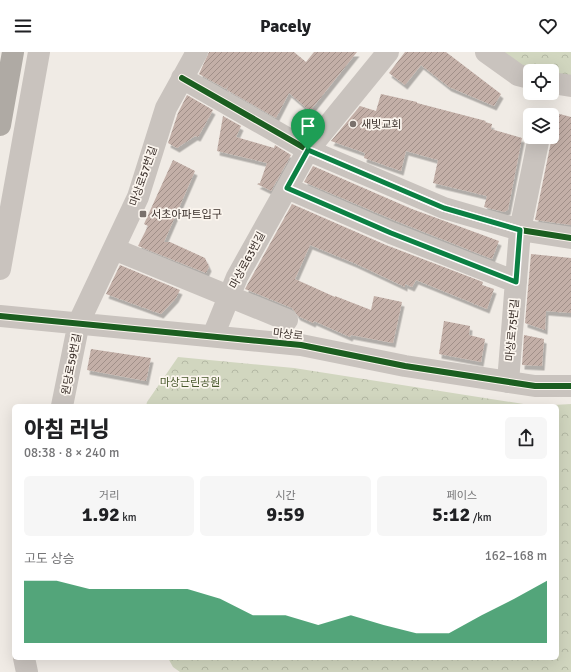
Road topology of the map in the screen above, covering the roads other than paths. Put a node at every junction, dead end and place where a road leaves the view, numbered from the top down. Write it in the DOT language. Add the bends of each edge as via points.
graph roads {
  1 [pos="13,52"];
  2 [pos="39,52"];
  3 [pos="197,52"];
  4 [pos="388,52"];
  5 [pos="486,52"];
  6 [pos="523,76"];
  7 [pos="182,78"];
  8 [pos="559,84"];
  9 [pos="571,86"];
  10 [pos="0,125"];
  11 [pos="538,144"];
  12 [pos="308,150"];
  13 [pos="287,188"];
  14 [pos="520,230"];
  15 [pos="571,238"];
  16 [pos="114,249"];
  17 [pos="0,269"];
  18 [pos="516,282"];
  19 [pos="229,296"];
  20 [pos="0,316"];
  21 [pos="287,320"];
  22 [pos="79,322"];
  23 [pos="213,336"];
  24 [pos="508,382"];
  25 [pos="571,386"];
  26 [pos="62,404"];
  27 [pos="24,660"];
  28 [pos="26,672"];
  1 -- 10 [label="highway"];
  2 -- 17 [label="street"];
  3 -- 7 [label="street, 마상로57번길"];
  4 -- 12 [label="street, 마상로63번길"];
  5 -- 6 [label="street"];
  7 -- 12 [label="street"];
  7 -- 16 [label="street, 마상로57번길" via="166,108 138,197"];
  8 -- 9 [label="street"];
  11 -- 14 [label="street, 마상로75번길"];
  12 -- 13 [label="street, 마상로63번길"];
  12 -- 14 [label="street" via="444,208"];
  13 -- 18 [label="street" via="391,233"];
  13 -- 19 [label="street, 마상로63번길"];
  14 -- 15 [label="street"];
  14 -- 18 [label="street, 마상로75번길"];
  16 -- 19 [label="street"];
  16 -- 22 [label="street, 마상로57번길"];
  18 -- 24 [label="street, 마상로75번길"];
  19 -- 21 [label="street"];
  19 -- 23 [label="street, 마상로63번길"];
  20 -- 22 [label="street, 마상로"];
  22 -- 23 [label="street, 마상로"];
  22 -- 26 [label="street, 원당로59번길"];
  23 -- 24 [label="street, 마상로" via="301,344 405,366"];
  24 -- 25 [label="street, 마상로" via="535,386"];
  27 -- 28 [label="street"];
}
